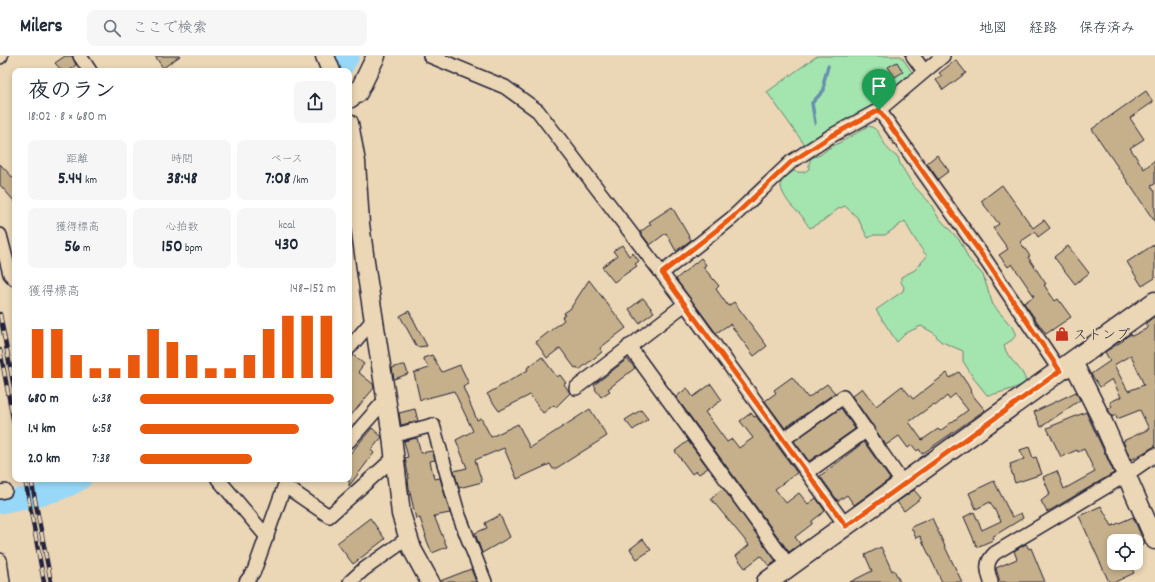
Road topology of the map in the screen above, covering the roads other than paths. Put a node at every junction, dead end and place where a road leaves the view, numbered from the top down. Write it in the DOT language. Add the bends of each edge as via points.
graph roads {
  1 [pos="80,56"];
  2 [pos="376,56"];
  3 [pos="430,56"];
  4 [pos="913,56"];
  5 [pos="944,56"];
  6 [pos="88,68"];
  7 [pos="924,71"];
  8 [pos="352,97"];
  9 [pos="879,110"];
  10 [pos="352,140"];
  11 [pos="353,190"];
  12 [pos="0,236"];
  13 [pos="662,273"];
  14 [pos="12,276"];
  15 [pos="1155,302"];
  16 [pos="685,304"];
  17 [pos="373,320"];
  18 [pos="352,344"];
  19 [pos="629,346"];
  20 [pos="1067,367"];
  21 [pos="576,388"];
  22 [pos="386,399"];
  23 [pos="867,430"];
  24 [pos="392,436"];
  25 [pos="352,438"];
  26 [pos="784,439"];
  27 [pos="1155,454"];
  28 [pos="395,457"];
  29 [pos="808,472"];
  30 [pos="1126,475"];
  31 [pos="221,482"];
  32 [pos="286,482"];
  33 [pos="904,485"];
  34 [pos="846,526"];
  35 [pos="267,537"];
  36 [pos="408,538"];
  37 [pos="1155,540"];
  38 [pos="0,560"];
  39 [pos="789,566"];
  40 [pos="3,582"];
  41 [pos="246,582"];
  42 [pos="350,582"];
  43 [pos="430,582"];
  44 [pos="485,582"];
  45 [pos="767,582"];
  46 [pos="991,582"];
  1 -- 6 [label="street"];
  2 -- 8 [label="street" via="358,93"];
  3 -- 13 [label="street" via="505,87 538,111"];
  4 -- 7 [label="street"];
  5 -- 7 [label="street"];
  7 -- 9 [label="street"];
  9 -- 13 [label="street" via="831,136 791,162 732,218"];
  9 -- 20 [label="street" via="987,262"];
  10 -- 11 [label="street" via="356,162"];
  11 -- 17 [label="street"];
  12 -- 14 [label="street"];
  13 -- 16 [label="street"];
  15 -- 20 [label="main road"];
  16 -- 19 [label="street"];
  16 -- 26 [label="street"];
  17 -- 18 [label="street"];
  17 -- 22 [label="street"];
  19 -- 21 [label="street"];
  19 -- 39 [label="street"];
  20 -- 30 [label="street" via="1102,420"];
  20 -- 33 [label="main road"];
  22 -- 24 [label="street"];
  22 -- 25 [label="street"];
  23 -- 26 [label="street" via="843,397"];
  23 -- 29 [label="street"];
  23 -- 33 [label="street"];
  24 -- 28 [label="street"];
  24 -- 44 [label="street" via="433,425 458,513"];
  26 -- 29 [label="street"];
  27 -- 30 [label="street"];
  28 -- 32 [label="street" via="329,516"];
  28 -- 36 [label="street" via="402,514"];
  29 -- 34 [label="street"];
  30 -- 37 [label="street"];
  30 -- 46 [label="street" via="995,553 987,565"];
  31 -- 35 [label="street"];
  32 -- 35 [label="street"];
  33 -- 34 [label="main road"];
  34 -- 39 [label="main road"];
  35 -- 41 [label="street" via="254,571"];
  36 -- 42 [label="street"];
  36 -- 43 [label="street"];
  38 -- 40 [label="street"];
  39 -- 45 [label="main road"];
}
